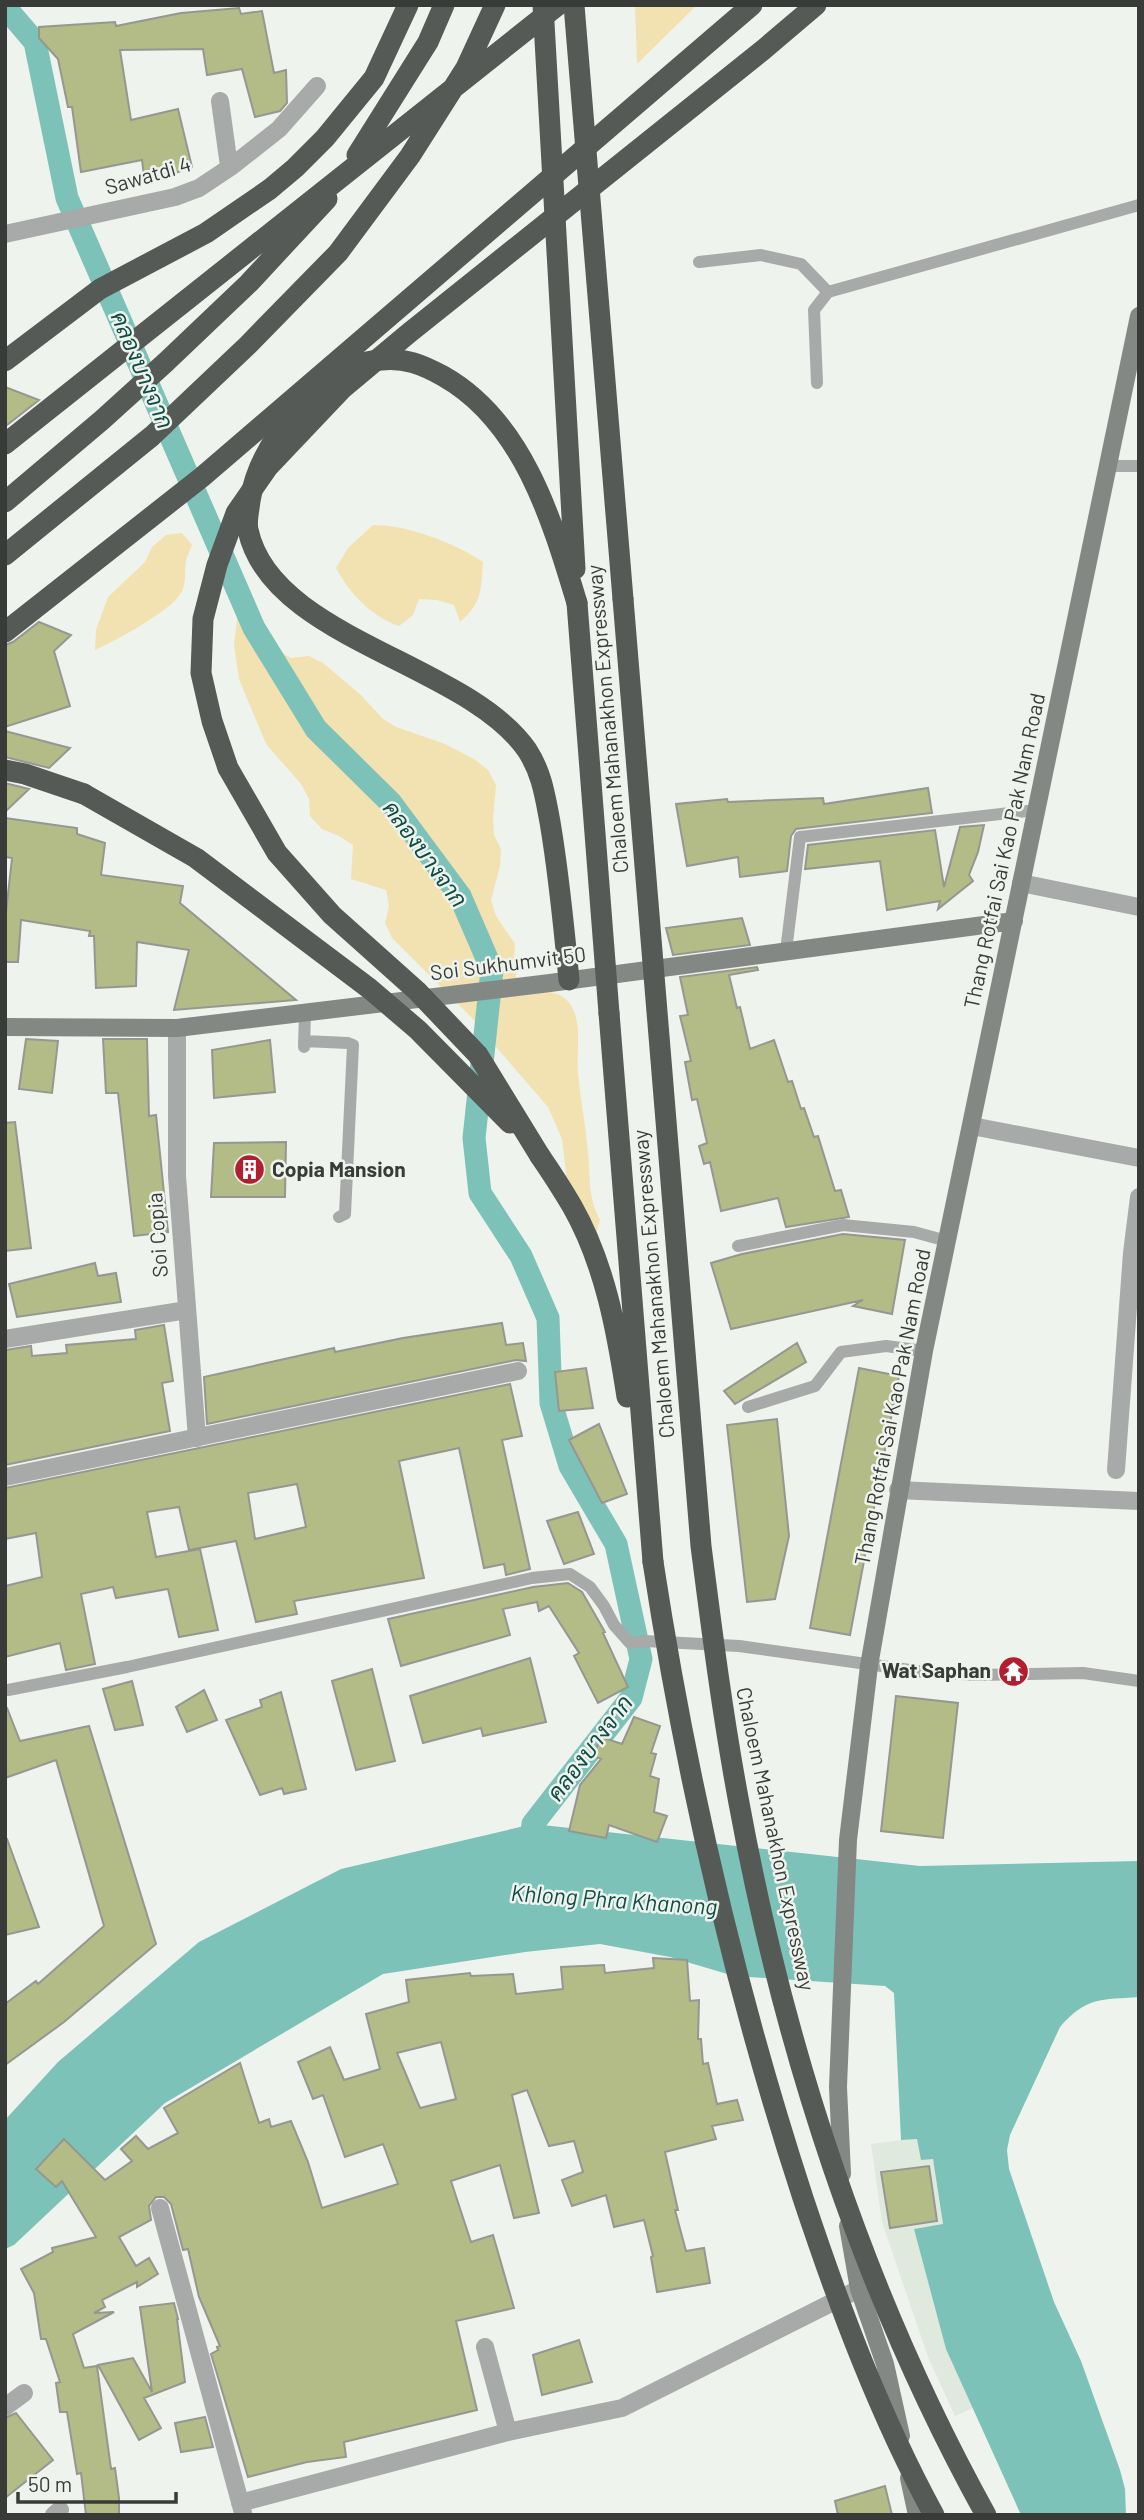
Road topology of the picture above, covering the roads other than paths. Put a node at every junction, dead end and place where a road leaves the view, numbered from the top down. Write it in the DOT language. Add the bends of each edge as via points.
graph roads {
  1 [pos="408,5"];
  2 [pos="444,5"];
  3 [pos="495,5"];
  4 [pos="543,5"];
  5 [pos="558,5"];
  6 [pos="574,5"];
  7 [pos="752,5"];
  8 [pos="816,5"];
  9 [pos="317,86"];
  10 [pos="220,102"];
  11 [pos="232,166"];
  12 [pos="1139,205"];
  13 [pos="5,234"];
  14 [pos="699,261"];
  15 [pos="828,292"];
  16 [pos="1139,316"];
  17 [pos="5,361"];
  18 [pos="817,383"];
  19 [pos="5,444"];
  20 [pos="1108,466"];
  21 [pos="1139,466"];
  22 [pos="5,502"];
  23 [pos="5,555"];
  24 [pos="577,603"];
  25 [pos="5,632"];
  26 [pos="5,770"];
  27 [pos="1036,810"];
  28 [pos="1021,883"];
  29 [pos="1139,907"];
  30 [pos="1014,921"];
  31 [pos="786,951"];
  32 [pos="569,980"];
  33 [pos="305,1012"];
  34 [pos="177,1028"];
  35 [pos="6,1031"];
  36 [pos="972,1126"];
  37 [pos="540,1156"];
  38 [pos="1139,1158"];
  39 [pos="1139,1197"];
  40 [pos="339,1217"];
  41 [pos="947,1241"];
  42 [pos="738,1246"];
  43 [pos="1135,1253"];
  44 [pos="187,1310"];
  45 [pos="5,1339"];
  46 [pos="925,1351"];
  47 [pos="518,1371"];
  48 [pos="748,1407"];
  49 [pos="197,1438"];
  50 [pos="1116,1470"];
  51 [pos="5,1477"];
  52 [pos="898,1490"];
  53 [pos="1139,1502"];
  54 [pos="653,1562"];
  55 [pos="869,1666"];
  56 [pos="1139,1681"];
  57 [pos="8,1690"];
  58 [pos="160,2208"];
  59 [pos="859,2289"];
  60 [pos="485,2347"];
  61 [pos="24,2393"];
  62 [pos="5,2407"];
  63 [pos="508,2432"];
  64 [pos="242,2509"];
  65 [pos="917,2515"];
  66 [pos="934,2515"];
  67 [pos="986,2515"];
  1 -- 17 [label="highway" via="374,78 295,168 206,233 100,289"];
  2 -- 22 [label="highway, bridge" via="388,109 323,205 166,362"];
  3 -- 23 [label="highway, bridge" via="466,68 410,156 338,253 152,436"];
  4 -- 24 [label="highway, Chaloem Mahanakhon Expressway"];
  5 -- 19 [label="highway, bridge"];
  6 -- 67 [label="highway, Chaloem Mahanakhon Expressway, bridge" via="701,1546 719,1690 739,1805 787,2016 823,2133 904,2350"];
  7 -- 25 [label="highway, bridge" via="202,477"];
  8 -- 37 [label="highway, bridge" via="342,389 268,467 236,513 203,619 201,673 212,721 228,768 277,853 332,915 417,991 478,1055"];
  9 -- 11 [label="street, Sawatdi 4" via="279,129"];
  10 -- 11 [label="street"];
  11 -- 13 [label="street, Sawatdi 4" via="200,188 175,197"];
  12 -- 15 [label="lane"];
  14 -- 15 [label="lane" via="761,255 801,264"];
  15 -- 18 [label="lane" via="814,310"];
  16 -- 20 [label="main road, Thang Rotfai Sai Kao Pak Nam Road"];
  20 -- 21 [label="lane"];
  20 -- 27 [label="main road, Thang Rotfai Sai Kao Pak Nam Road"];
  24 -- 32 [label="highway" via="544,504 519,456 493,418 459,385 428,368 397,358 365,361 331,376 275,437 253,485 247,527 259,562 280,589 481,708 526,750 541,777 558,864"];
  24 -- 54 [label="highway, Chaloem Mahanakhon Expressway, bridge"];
  26 -- 37 [label="highway, bridge" via="84,794 196,858 370,989 437,1049"];
  27 -- 28 [label="main road, Thang Rotfai Sai Kao Pak Nam Road"];
  27 -- 31 [label="lane" via="800,837"];
  28 -- 29 [label="street"];
  28 -- 30 [label="main road, Thang Rotfai Sai Kao Pak Nam Road"];
  30 -- 31 [label="main road, Soi Sukhumvit 50"];
  30 -- 36 [label="main road, Thang Rotfai Sai Kao Pak Nam Road"];
  31 -- 32 [label="main road, Soi Sukhumvit 50"];
  32 -- 33 [label="main road, Soi Sukhumvit 50, bridge"];
  33 -- 34 [label="main road, Soi Sukhumvit 50"];
  33 -- 40 [label="lane" via="304,1044 350,1043 353,1047 345,1214"];
  34 -- 35 [label="main road, Soi Sukhumvit 50"];
  34 -- 44 [label="street, Soi Copia" via="177,1176"];
  36 -- 38 [label="street"];
  36 -- 41 [label="main road, Thang Rotfai Sai Kao Pak Nam Road"];
  37 -- 54 [label="highway" via="573,1207 597,1262 616,1329"];
  39 -- 43 [label="street"];
  41 -- 42 [label="lane" via="914,1232 843,1225"];
  41 -- 46 [label="main road, Thang Rotfai Sai Kao Pak Nam Road"];
  43 -- 50 [label="street"];
  44 -- 45 [label="street"];
  44 -- 49 [label="street, Soi Copia"];
  46 -- 48 [label="lane" via="886,1346 841,1352 815,1386"];
  46 -- 52 [label="main road, Thang Rotfai Sai Kao Pak Nam Road"];
  47 -- 49 [label="street"];
  49 -- 51 [label="street"];
  52 -- 53 [label="street"];
  52 -- 55 [label="main road, Thang Rotfai Sai Kao Pak Nam Road"];
  54 -- 66 [label="highway, Chaloem Mahanakhon Expressway, bridge" via="696,1802 755,2041 824,2260 867,2373"];
  55 -- 56 [label="lane" via="977,1675 1083,1673"];
  55 -- 57 [label="lane" via="739,1646 630,1643 590,1587 570,1574 532,1577"];
  55 -- 59 [label="main road, Thang Rotfai Sai Kao Pak Nam Road" via="848,1840 839,2022 839,2150"];
  58 -- 64 [label="street"];
  59 -- 63 [label="street" via="622,2408"];
  59 -- 65 [label="main road, Thang Rotfai Sai Kao Pak Nam Road" via="885,2364"];
  60 -- 63 [label="street"];
  61 -- 62 [label="street"];
  63 -- 64 [label="street"];
}
